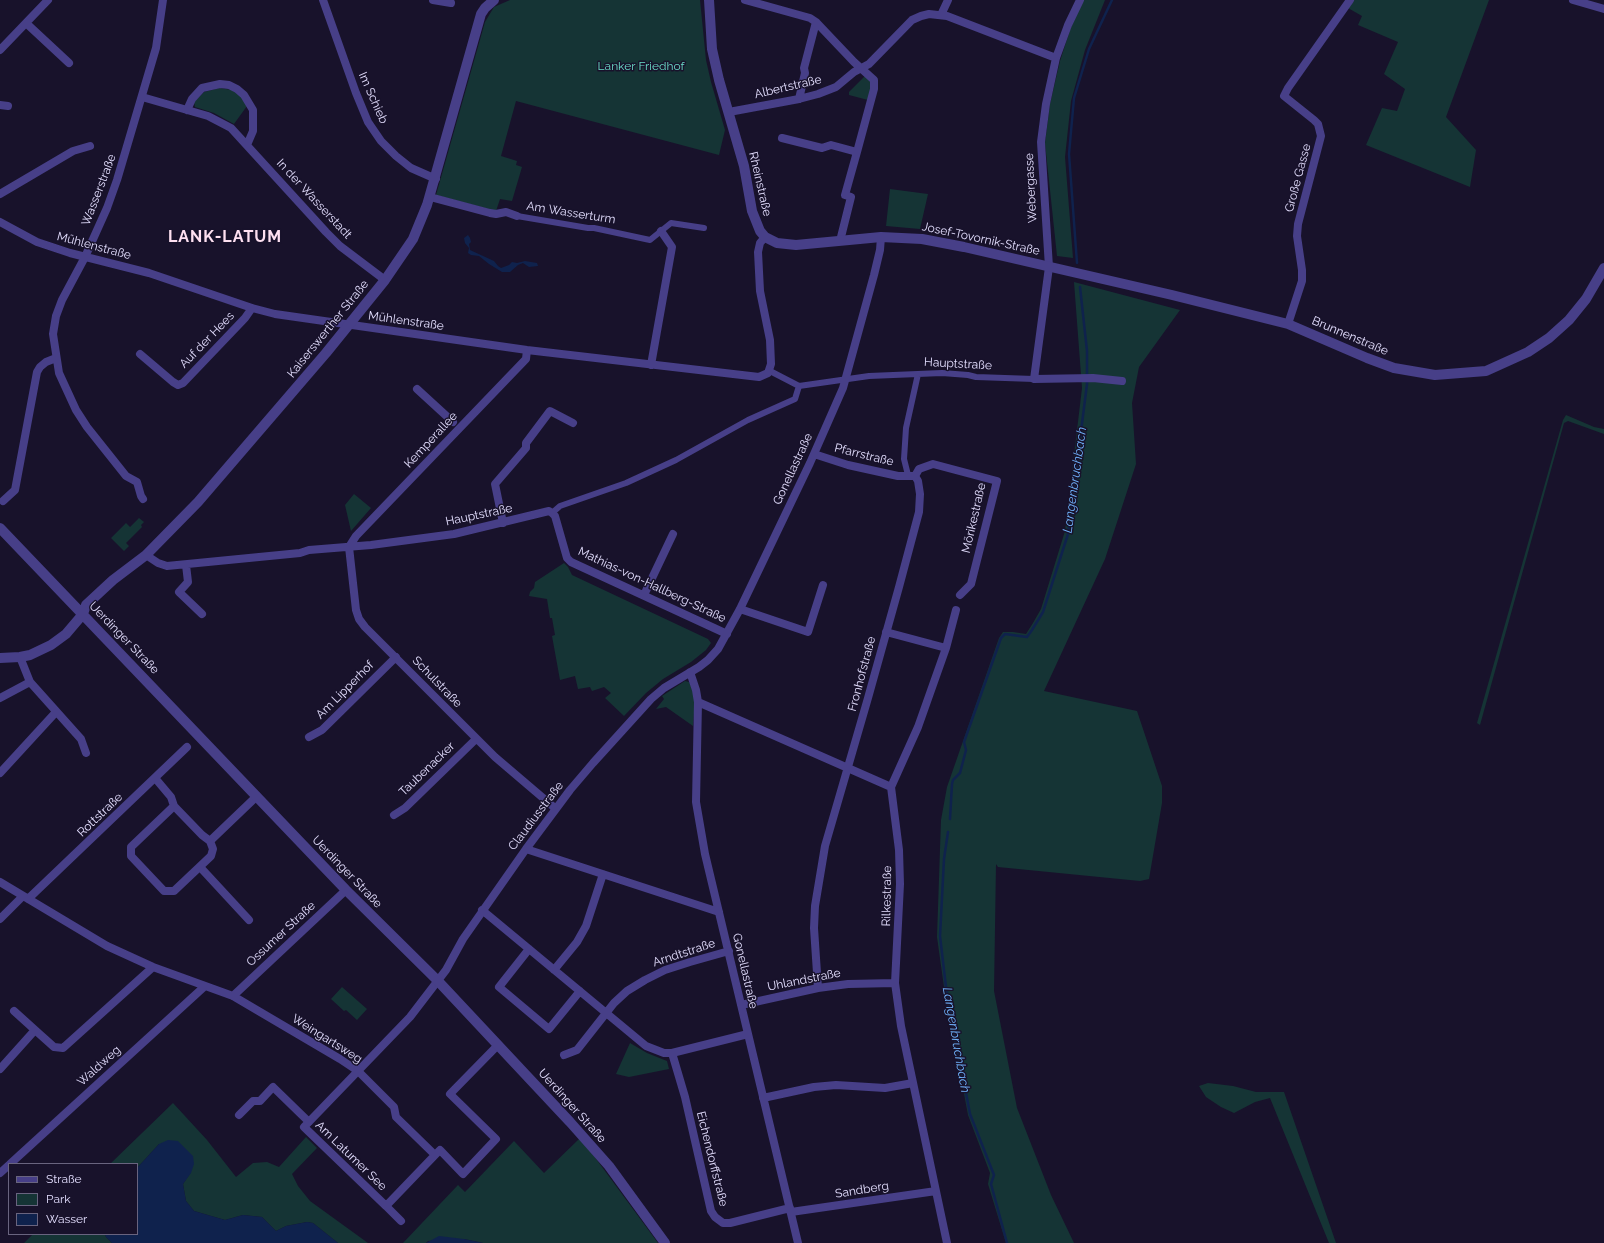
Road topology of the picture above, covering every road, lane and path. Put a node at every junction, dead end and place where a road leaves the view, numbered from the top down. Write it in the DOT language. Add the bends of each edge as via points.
graph roads {
  1 [pos="48,0"];
  2 [pos="163,0"];
  3 [pos="323,0"];
  4 [pos="433,0"];
  5 [pos="494,0"];
  6 [pos="709,0"];
  7 [pos="745,0"];
  8 [pos="948,0"];
  9 [pos="1080,0"];
  10 [pos="1350,0"];
  11 [pos="1573,0"];
  12 [pos="451,3"];
  13 [pos="773,4"];
  14 [pos="1604,9"];
  15 [pos="941,15"];
  16 [pos="816,22"];
  17 [pos="26,24"];
  18 [pos="0,50"];
  19 [pos="1056,58"];
  20 [pos="69,63"];
  21 [pos="862,68"];
  22 [pos="142,97"];
  23 [pos="799,100"];
  24 [pos="187,110"];
  25 [pos="729,112"];
  26 [pos="782,138"];
  27 [pos="247,145"];
  28 [pos="90,146"];
  29 [pos="857,152"];
  30 [pos="436,179"];
  31 [pos="0,194"];
  32 [pos="430,196"];
  33 [pos="517,216"];
  34 [pos="0,222"];
  35 [pos="704,228"];
  36 [pos="661,231"];
  37 [pos="765,237"];
  38 [pos="881,237"];
  39 [pos="840,241"];
  40 [pos="85,257"];
  41 [pos="1049,267"];
  42 [pos="1604,268"];
  43 [pos="385,280"];
  44 [pos="252,308"];
  45 [pos="1288,324"];
  46 [pos="349,325"];
  47 [pos="527,350"];
  48 [pos="140,354"];
  49 [pos="56,358"];
  50 [pos="651,365"];
  51 [pos="770,371"];
  52 [pos="918,374"];
  53 [pos="846,378"];
  54 [pos="1034,379"];
  55 [pos="1122,381"];
  56 [pos="797,385"];
  57 [pos="417,389"];
  58 [pos="453,422"];
  59 [pos="573,423"];
  60 [pos="814,454"];
  61 [pos="911,475"];
  62 [pos="143,499"];
  63 [pos="3,501"];
  64 [pos="552,513"];
  65 [pos="503,523"];
  66 [pos="0,528"];
  67 [pos="673,534"];
  68 [pos="349,547"];
  69 [pos="146,555"];
  70 [pos="186,565"];
  71 [pos="823,585"];
  72 [pos="644,595"];
  73 [pos="960,595"];
  74 [pos="740,609"];
  75 [pos="956,610"];
  76 [pos="83,614"];
  77 [pos="202,614"];
  78 [pos="886,632"];
  79 [pos="727,634"];
  80 [pos="946,648"];
  81 [pos="20,657"];
  82 [pos="396,657"];
  83 [pos="0,658"];
  84 [pos="690,672"];
  85 [pos="674,681"];
  86 [pos="30,682"];
  87 [pos="0,698"];
  88 [pos="698,702"];
  89 [pos="56,712"];
  90 [pos="309,737"];
  91 [pos="476,739"];
  92 [pos="187,747"];
  93 [pos="86,753"];
  94 [pos="848,768"];
  95 [pos="0,773"];
  96 [pos="155,778"];
  97 [pos="891,787"];
  98 [pos="257,796"];
  99 [pos="174,806"];
  100 [pos="556,808"];
  101 [pos="394,815"];
  102 [pos="210,841"];
  103 [pos="526,849"];
  104 [pos="200,867"];
  105 [pos="604,874"];
  106 [pos="0,882"];
  107 [pos="346,890"];
  108 [pos="25,898"];
  109 [pos="482,910"];
  110 [pos="719,912"];
  111 [pos="0,919"];
  112 [pos="249,920"];
  113 [pos="529,949"];
  114 [pos="729,951"];
  115 [pos="153,967"];
  116 [pos="554,970"];
  117 [pos="438,981"];
  118 [pos="895,983"];
  119 [pos="205,986"];
  120 [pos="818,988"];
  121 [pos="580,990"];
  122 [pos="233,996"];
  123 [pos="741,1005"];
  124 [pos="14,1011"];
  125 [pos="606,1012"];
  126 [pos="35,1030"];
  127 [pos="748,1034"];
  128 [pos="497,1046"];
  129 [pos="672,1053"];
  130 [pos="564,1055"];
  131 [pos="0,1069"];
  132 [pos="358,1071"];
  133 [pos="913,1083"];
  134 [pos="763,1098"];
  135 [pos="239,1115"];
  136 [pos="309,1122"];
  137 [pos="435,1155"];
  138 [pos="11,1163"];
  139 [pos="8,1166"];
  140 [pos="0,1173"];
  141 [pos="936,1191"];
  142 [pos="386,1206"];
  143 [pos="791,1210"];
  144 [pos="401,1221"];
  145 [pos="665,1243"];
  146 [pos="798,1243"];
  147 [pos="947,1243"];
  1 -- 17 [label="street"];
  2 -- 22 [label="street, Wasserstraße" via="156,48"];
  3 -- 30 [label="street, Im Schieb" via="368,122 396,156 411,168"];
  4 -- 12 [label="street"];
  5 -- 30 [label="street, Kaiserswerther Straße" via="481,14"];
  6 -- 25 [label="street, Rheinstraße" via="712,48"];
  7 -- 13 [label="street"];
  8 -- 15 [label="street"];
  9 -- 19 [label="street, Webergasse"];
  10 -- 45 [label="street, Große Gasse" via="1284,96 1318,124 1321,136 1298,224 1302,281"];
  11 -- 14 [label="street"];
  13 -- 16 [label="street"];
  15 -- 19 [label="street, Albertstraße"];
  15 -- 21 [label="street, Albertstraße" via="929,14 912,20"];
  16 -- 21 [label="street"];
  16 -- 23 [label="street"];
  17 -- 18 [label="street"];
  17 -- 20 [label="street"];
  19 -- 41 [label="street, Webergasse" via="1041,142"];
  21 -- 23 [label="street, Albertstraße" via="836,87"];
  21 -- 29 [label="street" via="874,80 875,86"];
  22 -- 24 [label="street, In der Wasserstadt"];
  22 -- 40 [label="street, Wasserstraße" via="115,187"];
  23 -- 25 [label="street, Albertstraße"];
  24 -- 27 [label="street, In der Wasserstadt" via="220,121 231,128"];
  24 -- 27 [label="street" via="192,99 202,88 220,84 236,89 244,95 253,110 252,131"];
  25 -- 37 [label="street, Rheinstraße" via="744,166 755,222"];
  26 -- 29 [label="street" via="822,148 831,146"];
  27 -- 43 [label="street, In der Wasserstadt" via="340,246"];
  28 -- 31 [label="street" via="73,152"];
  29 -- 39 [label="street" via="845,195 851,197"];
  30 -- 32 [label="street, Kaiserswerther Straße"];
  32 -- 33 [label="street, Am Wasserturm" via="490,213 506,212"];
  32 -- 43 [label="street, Kaiserswerther Straße" via="413,239"];
  33 -- 36 [label="street, Am Wasserturm" via="650,240"];
  34 -- 40 [label="street, Mühlenstraße" via="37,242"];
  35 -- 36 [label="street, Am Wasserturm" via="671,223"];
  36 -- 50 [label="street" via="672,247"];
  37 -- 39 [label="street, Josef-Tovornik-Straße" via="777,243 796,245"];
  37 -- 51 [label="street" via="758,252 760,291 772,354"];
  38 -- 39 [label="street, Josef-Tovornik-Straße"];
  38 -- 41 [label="street, Josef-Tovornik-Straße" via="922,239"];
  38 -- 53 [label="street, Gonellastraße" via="880,250"];
  40 -- 44 [label="street, Mühlenstraße" via="155,275"];
  40 -- 49 [label="street, Wasserstraße" via="56,316 53,334"];
  41 -- 45 [label="street, Brunnenstraße"];
  41 -- 54 [label="street, Webergasse"];
  42 -- 45 [label="street, Brunnenstraße" via="1586,299 1549,338 1528,352 1486,372 1435,375 1394,368"];
  43 -- 46 [label="street, Kaiserswerther Straße"];
  44 -- 46 [label="street, Mühlenstraße"];
  44 -- 48 [label="street, Auf der Hees" via="183,383 178,385 173,382"];
  46 -- 47 [label="street, Mühlenstraße"];
  46 -- 69 [label="street, Kaiserswerther Straße" via="198,502"];
  47 -- 50 [label="street, Mühlenstraße"];
  47 -- 68 [label="street, Kemperallee" via="526,359 356,536"];
  49 -- 62 [label="street, Wasserstraße" via="59,373 76,410 126,476 137,482"];
  49 -- 63 [label="street" via="46,362 37,372 15,490"];
  50 -- 51 [label="street, Mühlenstraße" via="759,377"];
  51 -- 56 [label="street"];
  52 -- 53 [label="street, Hauptstraße"];
  52 -- 54 [label="street, Hauptstraße" via="942,373 976,378"];
  52 -- 61 [label="street, Fronhofstraße" via="906,428 904,459"];
  53 -- 56 [label="street, Hauptstraße"];
  53 -- 60 [label="street, Gonellastraße"];
  54 -- 55 [label="street, Hauptstraße" via="1093,378"];
  56 -- 64 [label="street, Hauptstraße" via="795,399 748,420 626,483 560,506"];
  57 -- 58 [label="street"];
  59 -- 65 [label="street" via="550,411 526,443 526,448 495,484"];
  60 -- 61 [label="street, Pfarrstraße" via="898,476"];
  60 -- 74 [label="street, Gonellastraße"];
  61 -- 73 [label="street, Mörikestraße" via="933,464 997,481 971,584"];
  61 -- 78 [label="street, Fronhofstraße" via="918,481 919,512"];
  64 -- 65 [label="street, Hauptstraße" via="546,511"];
  64 -- 72 [label="street, Mathias-von-Hallberg-Straße" via="567,558"];
  65 -- 68 [label="street, Hauptstraße" via="454,534"];
  66 -- 76 [label="street, Uerdinger Straße"];
  67 -- 72 [label="street"];
  68 -- 70 [label="street, Hauptstraße"];
  68 -- 82 [label="street, Schulstraße" via="359,619"];
  69 -- 70 [label="street, Hauptstraße" via="162,565"];
  69 -- 76 [label="street, Kaiserswerther Straße" via="86,605"];
  70 -- 77 [label="street" via="188,582 179,592"];
  71 -- 74 [label="street" via="808,632"];
  72 -- 79 [label="street, Mathias-von-Hallberg-Straße"];
  74 -- 79 [label="street, Gonellastraße"];
  75 -- 80 [label="street"];
  76 -- 81 [label="street, Kaiserswerther Straße" via="59,640 40,651"];
  76 -- 98 [label="street, Uerdinger Straße"];
  78 -- 80 [label="street"];
  78 -- 94 [label="street, Fronhofstraße"];
  79 -- 84 [label="street, Gonellastraße" via="708,660"];
  80 -- 97 [label="street" via="918,727"];
  81 -- 83 [label="street, Kaiserswerther Straße"];
  81 -- 86 [label="street"];
  82 -- 90 [label="street, Am Lipperhof" via="322,730"];
  82 -- 91 [label="street, Schulstraße"];
  84 -- 85 [label="street, Gonellastraße"];
  84 -- 88 [label="street"];
  85 -- 100 [label="street, Claudiusstraße" via="652,698"];
  86 -- 87 [label="street"];
  86 -- 89 [label="street"];
  88 -- 94 [label="street"];
  88 -- 110 [label="street, Gonellastraße" via="696,802 704,854"];
  89 -- 93 [label="street" via="81,739"];
  89 -- 95 [label="street"];
  91 -- 100 [label="street, Schulstraße" via="516,777"];
  91 -- 101 [label="street, Taubenacker" via="405,808"];
  92 -- 96 [label="street, Rottstraße"];
  94 -- 97 [label="street"];
  94 -- 120 [label="street, Fronhofstraße" via="825,846 818,881 814,928"];
  96 -- 99 [label="street" via="171,797"];
  96 -- 108 [label="street, Rottstraße"];
  97 -- 118 [label="street, Rilkestraße" via="899,850 900,884"];
  98 -- 102 [label="street"];
  98 -- 107 [label="street, Uerdinger Straße"];
  99 -- 102 [label="street"];
  99 -- 104 [label="street" via="132,847 131,856 164,891 174,891"];
  100 -- 103 [label="street, Claudiusstraße"];
  102 -- 104 [label="street" via="213,849"];
  103 -- 105 [label="street"];
  103 -- 109 [label="street, Claudiusstraße"];
  104 -- 112 [label="street"];
  105 -- 110 [label="street"];
  105 -- 116 [label="street" via="586,926 577,942"];
  106 -- 108 [label="street, Weingartsweg"];
  107 -- 117 [label="street, Uerdinger Straße"];
  107 -- 122 [label="street, Ossumer Straße"];
  108 -- 111 [label="street, Rottstraße"];
  108 -- 115 [label="street, Weingartsweg" via="92,938"];
  109 -- 113 [label="street"];
  109 -- 117 [label="street, Claudiusstraße"];
  110 -- 114 [label="street, Gonellastraße"];
  113 -- 116 [label="street"];
  113 -- 121 [label="street" via="499,986 549,1029"];
  114 -- 123 [label="street, Gonellastraße"];
  114 -- 125 [label="street, Arndtstraße" via="658,974 627,991"];
  115 -- 119 [label="street, Weingartsweg"];
  115 -- 126 [label="street" via="63,1048 54,1047"];
  116 -- 121 [label="street"];
  117 -- 128 [label="street, Uerdinger Straße"];
  117 -- 132 [label="street, Am Latumer See" via="410,1017"];
  118 -- 120 [label="street, Uhlandstraße" via="848,984"];
  118 -- 133 [label="street, Rilkestraße"];
  119 -- 122 [label="street, Weingartsweg"];
  119 -- 138 [label="street, Waldweg"];
  120 -- 123 [label="street, Uhlandstraße"];
  121 -- 125 [label="street"];
  122 -- 132 [label="street, Weingartsweg"];
  123 -- 127 [label="street, Gonellastraße"];
  124 -- 126 [label="street"];
  125 -- 129 [label="street" via="646,1046 664,1053"];
  125 -- 130 [label="street" via="577,1050"];
  126 -- 131 [label="street"];
  127 -- 129 [label="street"];
  127 -- 134 [label="street, Gonellastraße"];
  128 -- 137 [label="street, Weingartsweg" via="450,1094 496,1139 463,1174 440,1150"];
  128 -- 145 [label="street, Uerdinger Straße" via="608,1166"];
  129 -- 143 [label="street, Eichendorffstraße" via="685,1097 711,1211 715,1217 730,1223"];
  132 -- 136 [label="street, Am Latumer See"];
  132 -- 137 [label="street, Weingartsweg" via="394,1107 396,1117"];
  133 -- 134 [label="street" via="885,1088 836,1084"];
  133 -- 141 [label="street, Rilkestraße"];
  134 -- 143 [label="street, Gonellastraße"];
  135 -- 136 [label="street, Am Latumer See" via="253,1101 260,1101 273,1087"];
  136 -- 142 [label="street, Am Latumer See" via="304,1127"];
  137 -- 142 [label="street, Am Latumer See"];
  139 -- 140 [label="street, Waldweg"];
  141 -- 143 [label="street, Sandberg"];
  141 -- 147 [label="street, Rilkestraße"];
  142 -- 144 [label="street, Am Latumer See"];
  143 -- 146 [label="street, Gonellastraße"];
}
